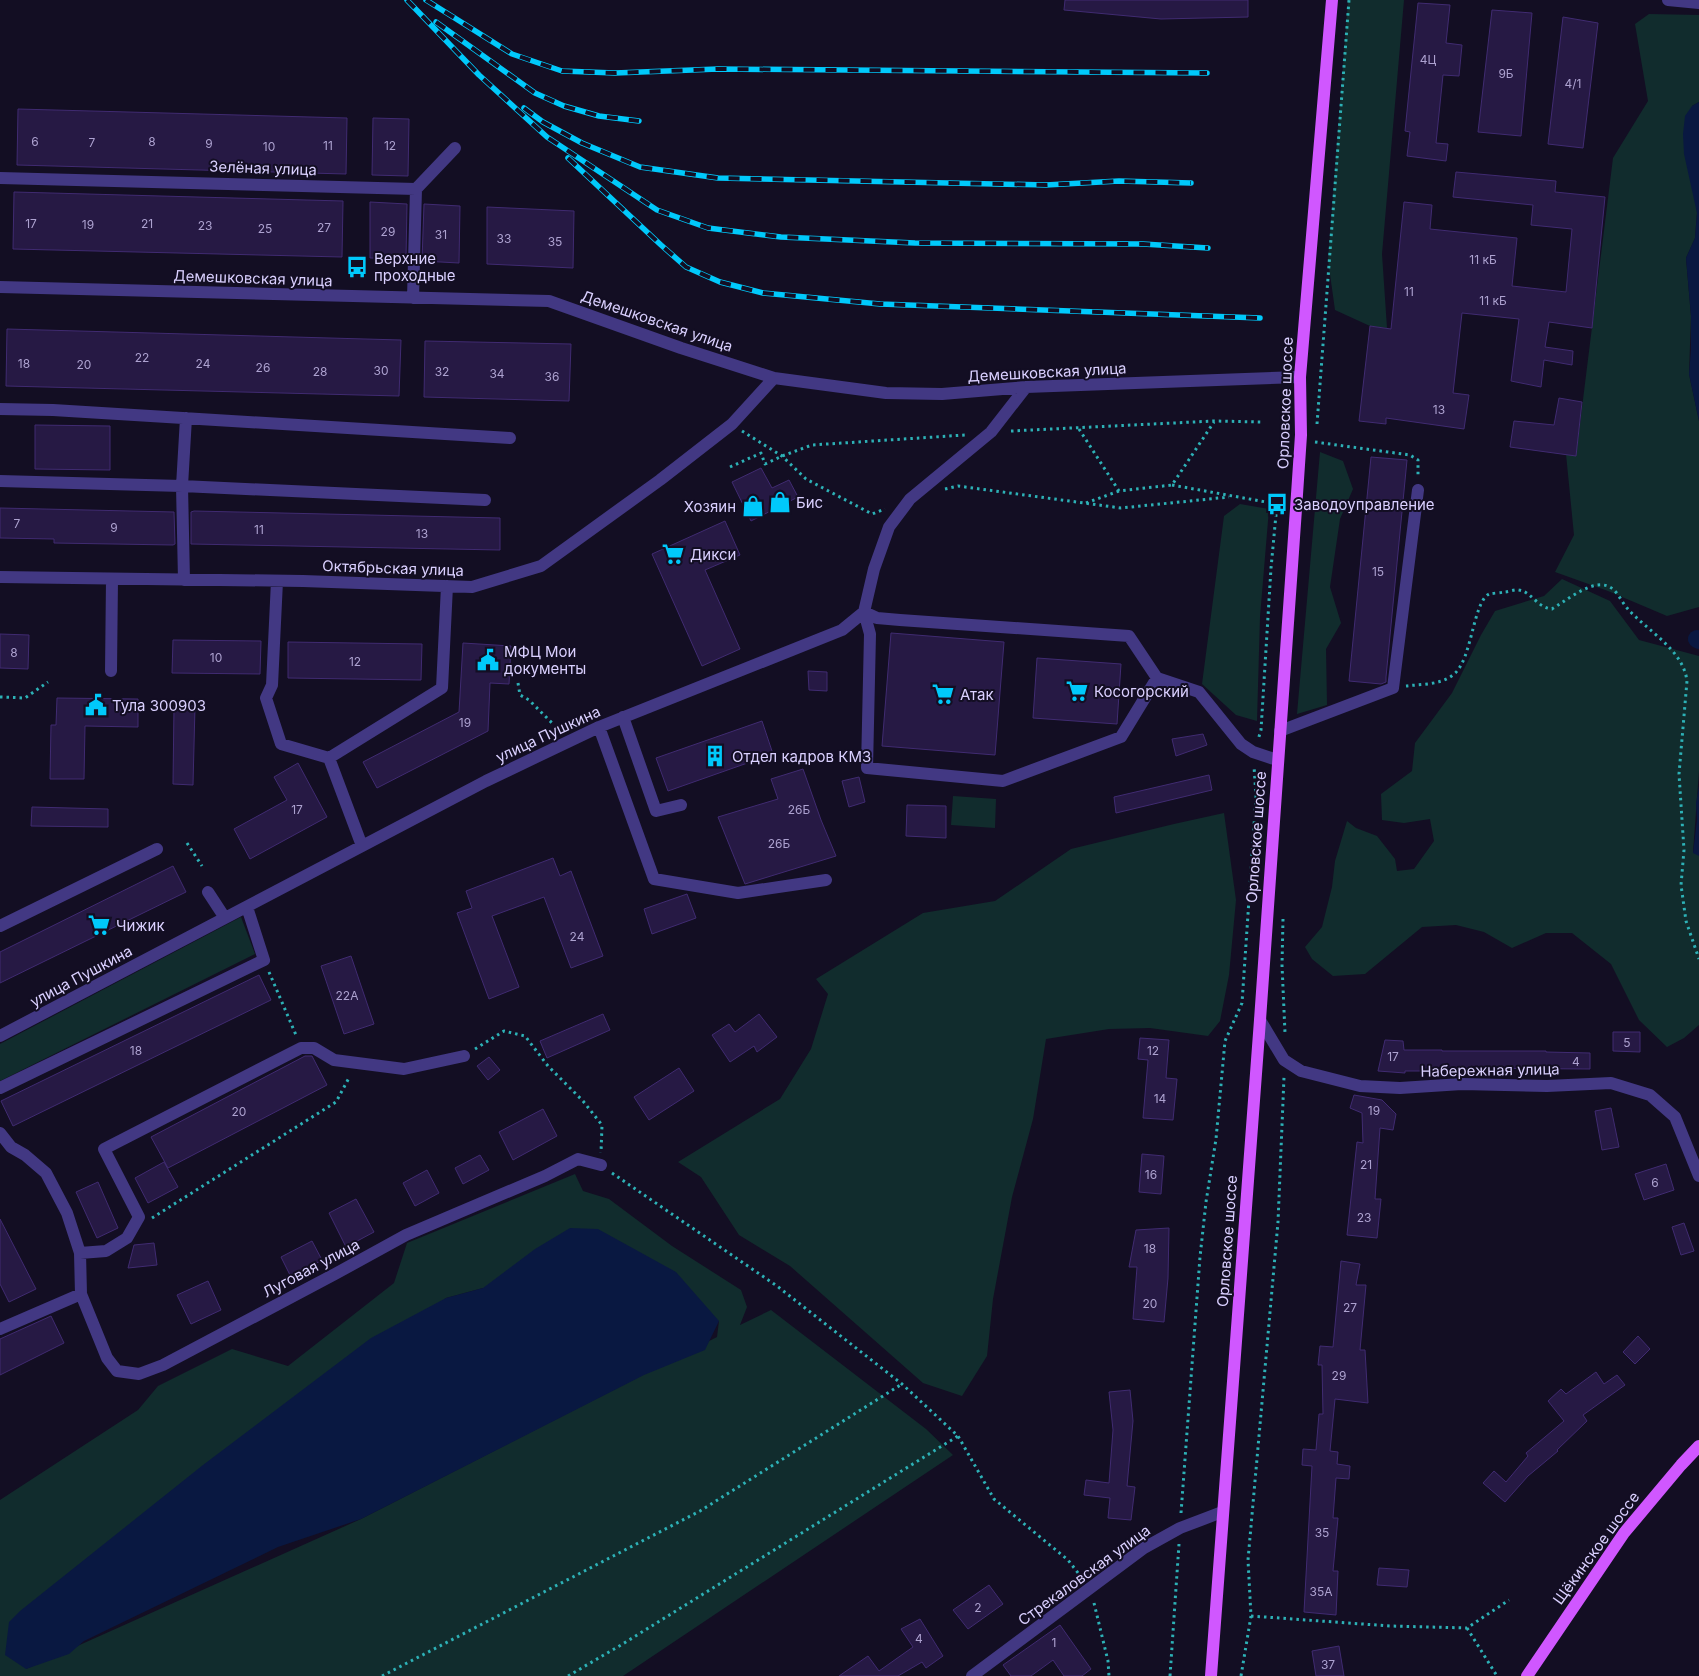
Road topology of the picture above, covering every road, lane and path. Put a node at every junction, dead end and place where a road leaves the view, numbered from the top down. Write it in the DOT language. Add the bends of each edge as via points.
graph roads {
  1 [pos="1332,0"];
  2 [pos="1668,0"];
  3 [pos="1699,3"];
  4 [pos="455,148"];
  5 [pos="0,178"];
  6 [pos="416,189"];
  7 [pos="0,287"];
  8 [pos="413,298"];
  9 [pos="1300,377"];
  10 [pos="774,378"];
  11 [pos="1026,387"];
  12 [pos="0,409"];
  13 [pos="186,418"];
  14 [pos="1214,421"];
  15 [pos="1263,422"];
  16 [pos="732,424"];
  17 [pos="1079,429"];
  18 [pos="991,432"];
  19 [pos="510,438"];
  20 [pos="1315,442"];
  21 [pos="782,456"];
  22 [pos="730,467"];
  23 [pos="0,481"];
  24 [pos="1172,485"];
  25 [pos="182,486"];
  26 [pos="1418,490"];
  27 [pos="939,491"];
  28 [pos="1119,491"];
  29 [pos="1232,497"];
  30 [pos="485,500"];
  31 [pos="1083,504"];
  32 [pos="887,508"];
  33 [pos="0,577"];
  34 [pos="112,579"];
  35 [pos="184,580"];
  36 [pos="277,581"];
  37 [pos="447,586"];
  38 [pos="864,612"];
  39 [pos="111,671"];
  40 [pos="1157,678"];
  41 [pos="48,682"];
  42 [pos="518,683"];
  43 [pos="1393,688"];
  44 [pos="0,697"];
  45 [pos="623,717"];
  46 [pos="552,723"];
  47 [pos="599,727"];
  48 [pos="1280,731"];
  49 [pos="1254,752"];
  50 [pos="329,758"];
  51 [pos="1278,760"];
  52 [pos="681,805"];
  53 [pos="188,843"];
  54 [pos="362,846"];
  55 [pos="158,848"];
  56 [pos="202,866"];
  57 [pos="826,880"];
  58 [pos="208,892"];
  59 [pos="247,907"];
  60 [pos="226,918"];
  61 [pos="0,926"];
  62 [pos="1699,959"];
  63 [pos="264,960"];
  64 [pos="1260,1020"];
  65 [pos="0,1036"];
  66 [pos="301,1048"];
  67 [pos="464,1056"];
  68 [pos="1284,1060"];
  69 [pos="358,1063"];
  70 [pos="0,1088"];
  71 [pos="0,1132"];
  72 [pos="601,1165"];
  73 [pos="1699,1176"];
  74 [pos="139,1217"];
  75 [pos="80,1252"];
  76 [pos="81,1294"];
  77 [pos="0,1329"];
  78 [pos="902,1384"];
  79 [pos="958,1436"];
  80 [pos="1699,1446"];
  81 [pos="1222,1512"];
  82 [pos="1180,1528"];
  83 [pos="1090,1589"];
  84 [pos="1509,1600"];
  85 [pos="1251,1616"];
  86 [pos="1467,1628"];
  87 [pos="382,1676"];
  88 [pos="568,1676"];
  89 [pos="972,1676"];
  90 [pos="1109,1676"];
  91 [pos="1170,1676"];
  92 [pos="1211,1676"];
  93 [pos="1241,1676"];
  94 [pos="1497,1676"];
  95 [pos="1528,1676"];
  1 -- 9 [label="main road, Орловское шоссе"];
  2 -- 3 [label="street"];
  4 -- 6 [label="street"];
  5 -- 6 [label="street, Зелёная улица"];
  6 -- 8 [label="street"];
  7 -- 8 [label="street, Демешковская улица"];
  8 -- 10 [label="street, Демешковская улица" via="549,301"];
  9 -- 11 [label="street, Демешковская улица"];
  9 -- 48 [label="main road, Орловское шоссе" via="1300,451"];
  10 -- 11 [label="street, Демешковская улица" via="886,393 942,394"];
  10 -- 16 [label="street, Октябрьская улица"];
  11 -- 18 [label="street"];
  12 -- 13 [label="street"];
  13 -- 19 [label="street"];
  13 -- 25 [label="street"];
  14 -- 15 [label="path"];
  14 -- 17 [label="path"];
  14 -- 24 [label="path"];
  16 -- 21 [label="path"];
  16 -- 37 [label="street, Октябрьская улица" via="541,566 472,587"];
  17 -- 18 [label="path"];
  17 -- 28 [label="path"];
  18 -- 21 [label="path" via="812,445"];
  18 -- 38 [label="street" via="910,499 889,527 874,569"];
  20 -- 26 [label="path" via="1410,455 1418,460"];
  21 -- 22 [label="path" via="765,464 761,454"];
  21 -- 32 [label="path" via="806,479 872,514"];
  23 -- 25 [label="street"];
  24 -- 28 [label="path"];
  24 -- 29 [label="path"];
  25 -- 30 [label="street"];
  25 -- 35 [label="street"];
  26 -- 43 [label="street"];
  27 -- 31 [label="path" via="958,486"];
  28 -- 31 [label="path"];
  29 -- 31 [label="path" via="1121,508"];
  29 -- 49 [label="path" via="1278,504 1261,730"];
  33 -- 34 [label="street, Октябрьская улица"];
  34 -- 35 [label="street, Октябрьская улица"];
  34 -- 39 [label="street"];
  35 -- 36 [label="street, Октябрьская улица"];
  36 -- 37 [label="street, Октябрьская улица"];
  36 -- 50 [label="street" via="272,685 266,698 281,744"];
  37 -- 50 [label="street" via="442,688"];
  38 -- 40 [label="street" via="876,618 1129,636"];
  38 -- 40 [label="street" via="870,634 867,768 1003,781 1121,738"];
  38 -- 45 [label="street, улица Пушкина" via="842,630"];
  40 -- 49 [label="street" via="1199,692 1241,744"];
  41 -- 44 [label="path" via="26,698"];
  42 -- 46 [label="path" via="520,695"];
  43 -- 48 [label="street"];
  43 -- 62 [label="path" via="1445,681 1456,673 1467,653 1478,613 1489,594 1519,590 1544,608 1552,609 1592,586 1605,585 1616,591 1627,608 1663,640 1686,671 1679,774 1684,850 1682,885 1686,922"];
  45 -- 47 [label="street, улица Пушкина"];
  45 -- 52 [label="street" via="656,811"];
  47 -- 54 [label="street, улица Пушкина"];
  47 -- 57 [label="street" via="654,879 738,893"];
  48 -- 51 [label="main road, Орловское шоссе"];
  49 -- 51 [label="street"];
  49 -- 82 [label="path" via="1256,796 1242,1003 1225,1041 1200,1257"];
  50 -- 54 [label="street"];
  51 -- 64 [label="main road, Орловское шоссе"];
  53 -- 56 [label="path"];
  54 -- 59 [label="street, улица Пушкина"];
  55 -- 61 [label="street"];
  58 -- 60 [label="street"];
  59 -- 60 [label="street, улица Пушкина"];
  59 -- 63 [label="street"];
  60 -- 65 [label="street, улица Пушкина"];
  63 -- 66 [label="path"];
  63 -- 70 [label="street"];
  64 -- 68 [label="street, Набережная улица"];
  64 -- 81 [label="main road, Орловское шоссе"];
  66 -- 69 [label="street" via="314,1048 334,1060"];
  66 -- 74 [label="street" via="104,1149"];
  67 -- 69 [label="street" via="404,1069"];
  67 -- 72 [label="path" via="504,1031 525,1036 602,1125"];
  68 -- 73 [label="street, Набережная улица" via="1301,1071 1360,1086 1611,1083 1650,1095 1675,1116"];
  68 -- 85 [label="path" via="1278,1222 1248,1560"];
  69 -- 74 [label="path" via="336,1102 153,1218"];
  71 -- 75 [label="street, Луговая улица" via="11,1146 46,1173 67,1213"];
  72 -- 76 [label="street, Луговая улица" via="578,1159 406,1235 180,1356 140,1374 117,1371 107,1358"];
  72 -- 78 [label="path" via="777,1286"];
  74 -- 75 [label="street" via="127,1238 106,1251"];
  75 -- 76 [label="street, Луговая улица"];
  76 -- 77 [label="street"];
  78 -- 79 [label="path"];
  78 -- 87 [label="path" via="700,1511"];
  79 -- 83 [label="path" via="994,1499 1068,1560"];
  79 -- 88 [label="path"];
  80 -- 95 [label="main road, Щёкинское шоссе" via="1624,1533"];
  81 -- 82 [label="street, Стрекаловская улица"];
  81 -- 92 [label="main road, Орловское шоссе"];
  82 -- 83 [label="street, Стрекаловская улица" via="1144,1548"];
  82 -- 91 [label="path"];
  83 -- 89 [label="street, Стрекаловская улица"];
  83 -- 90 [label="path"];
  84 -- 86 [label="path"];
  85 -- 86 [label="path"];
  85 -- 93 [label="path"];
  86 -- 94 [label="path"];
}
